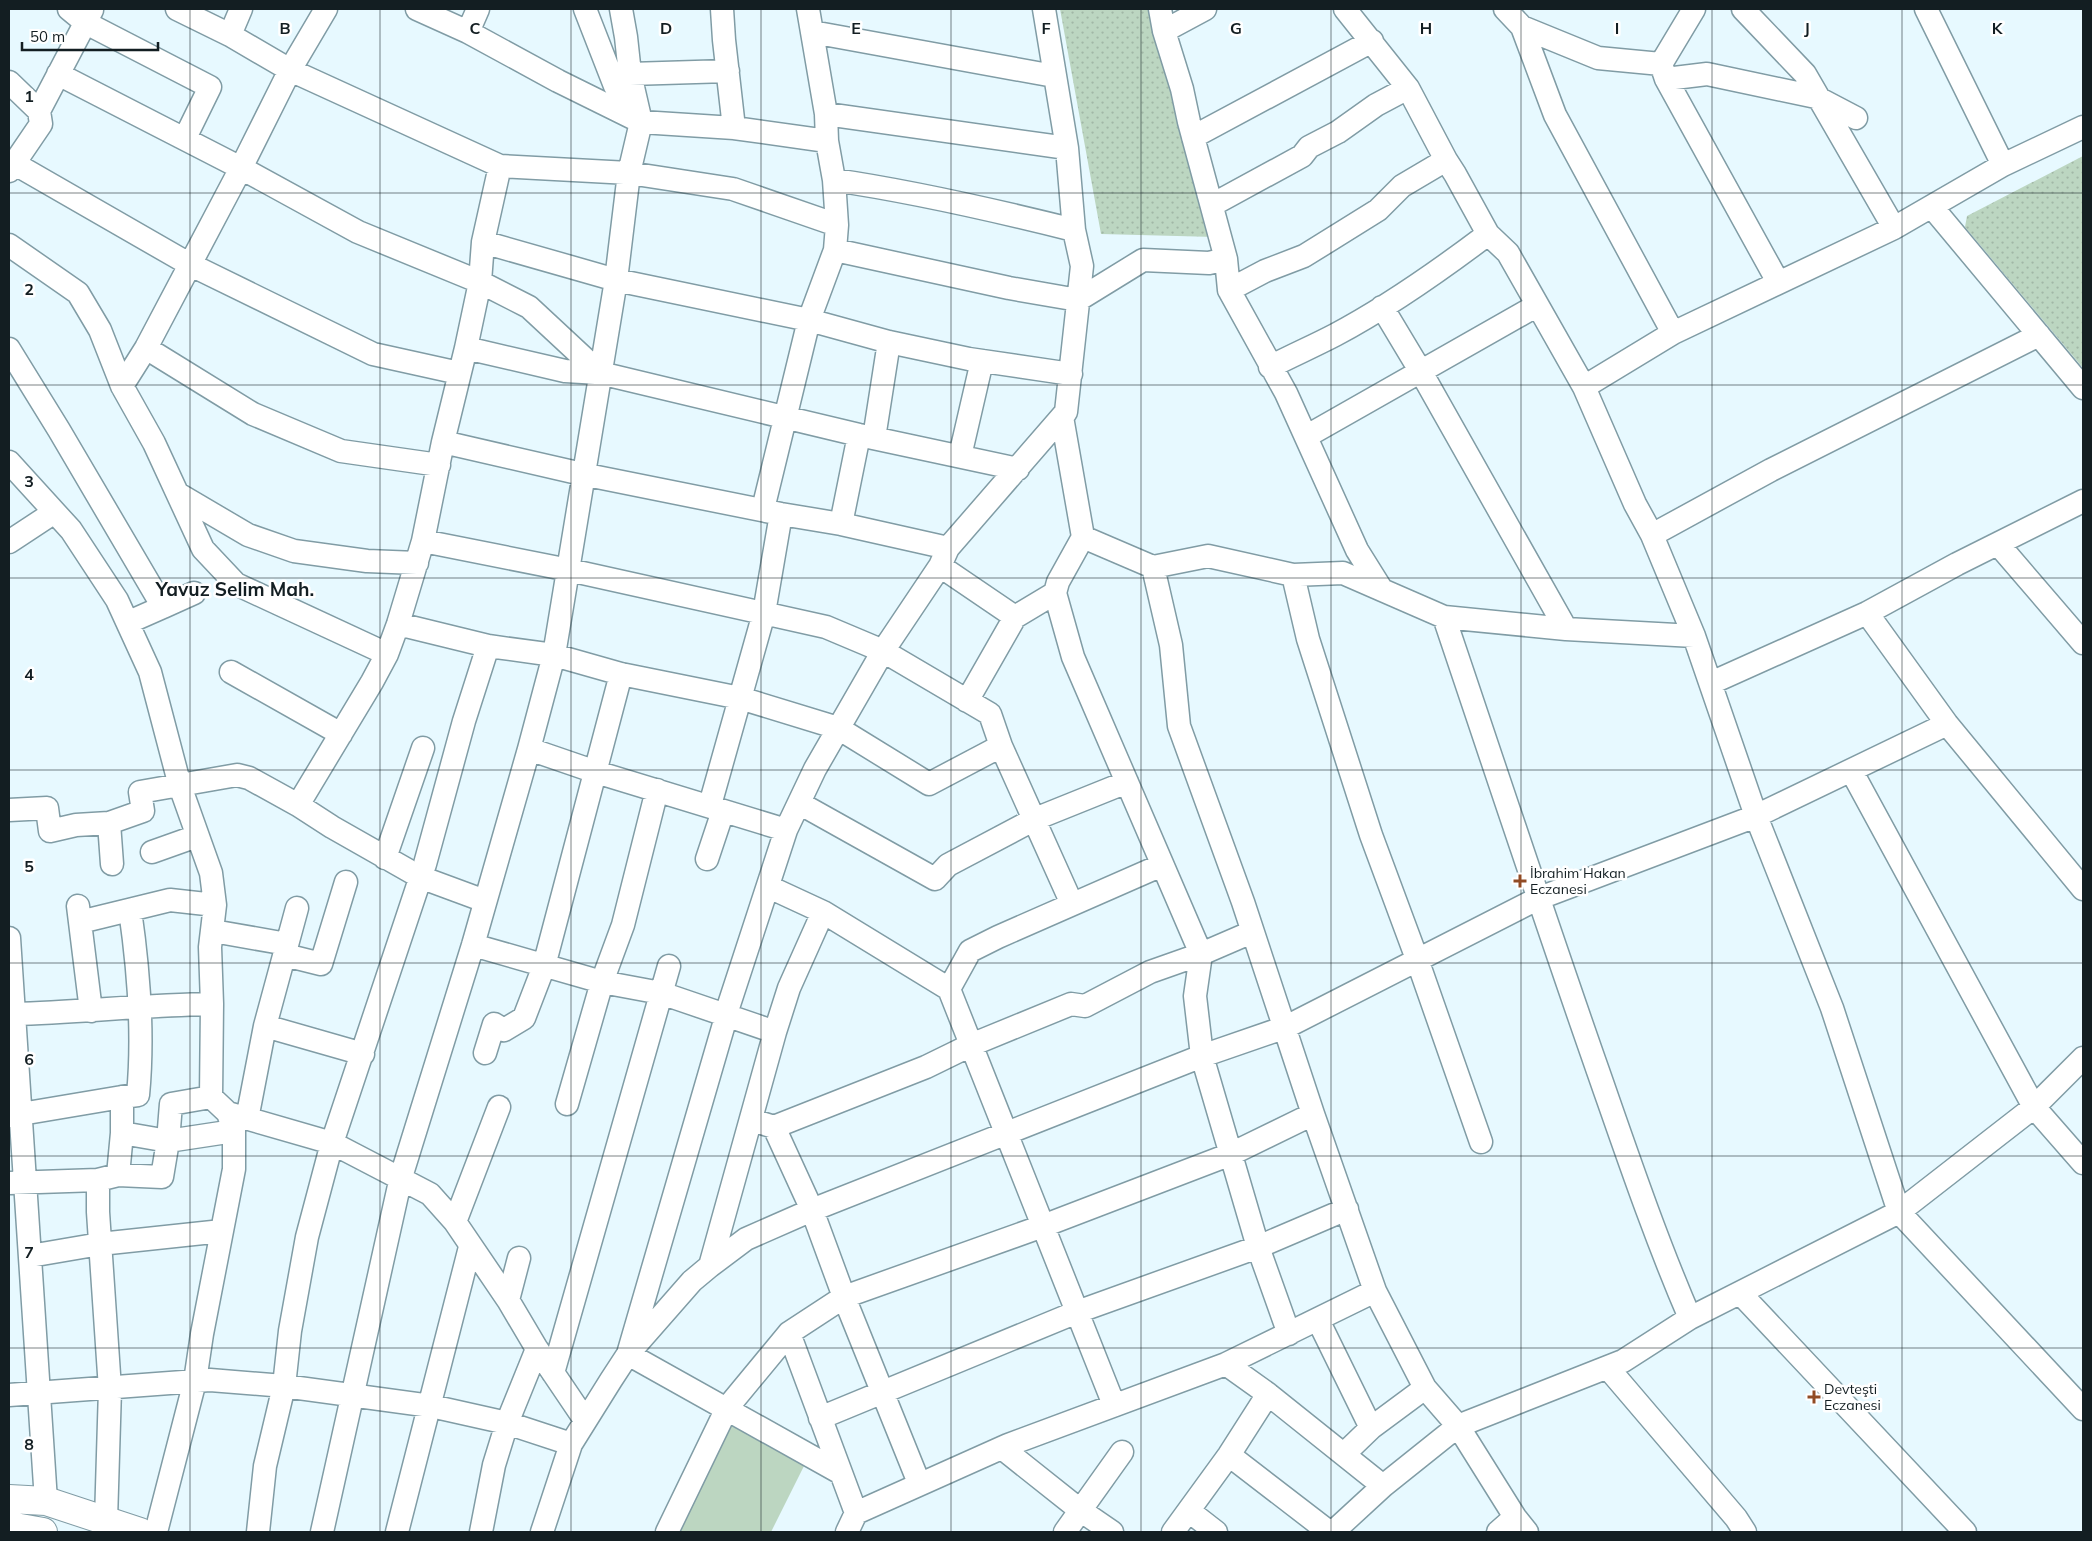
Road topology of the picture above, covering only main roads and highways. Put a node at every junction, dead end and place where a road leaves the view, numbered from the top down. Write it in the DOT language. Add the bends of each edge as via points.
graph roads {
  1 [pos="9,1499"];
  2 [pos="9,1526"];
  3 [pos="43,1532"];
  4 [pos="140,1532"];
  1 -- 4 [label="main road" via="46,1502"];
  2 -- 3 [label="main road"];
}
